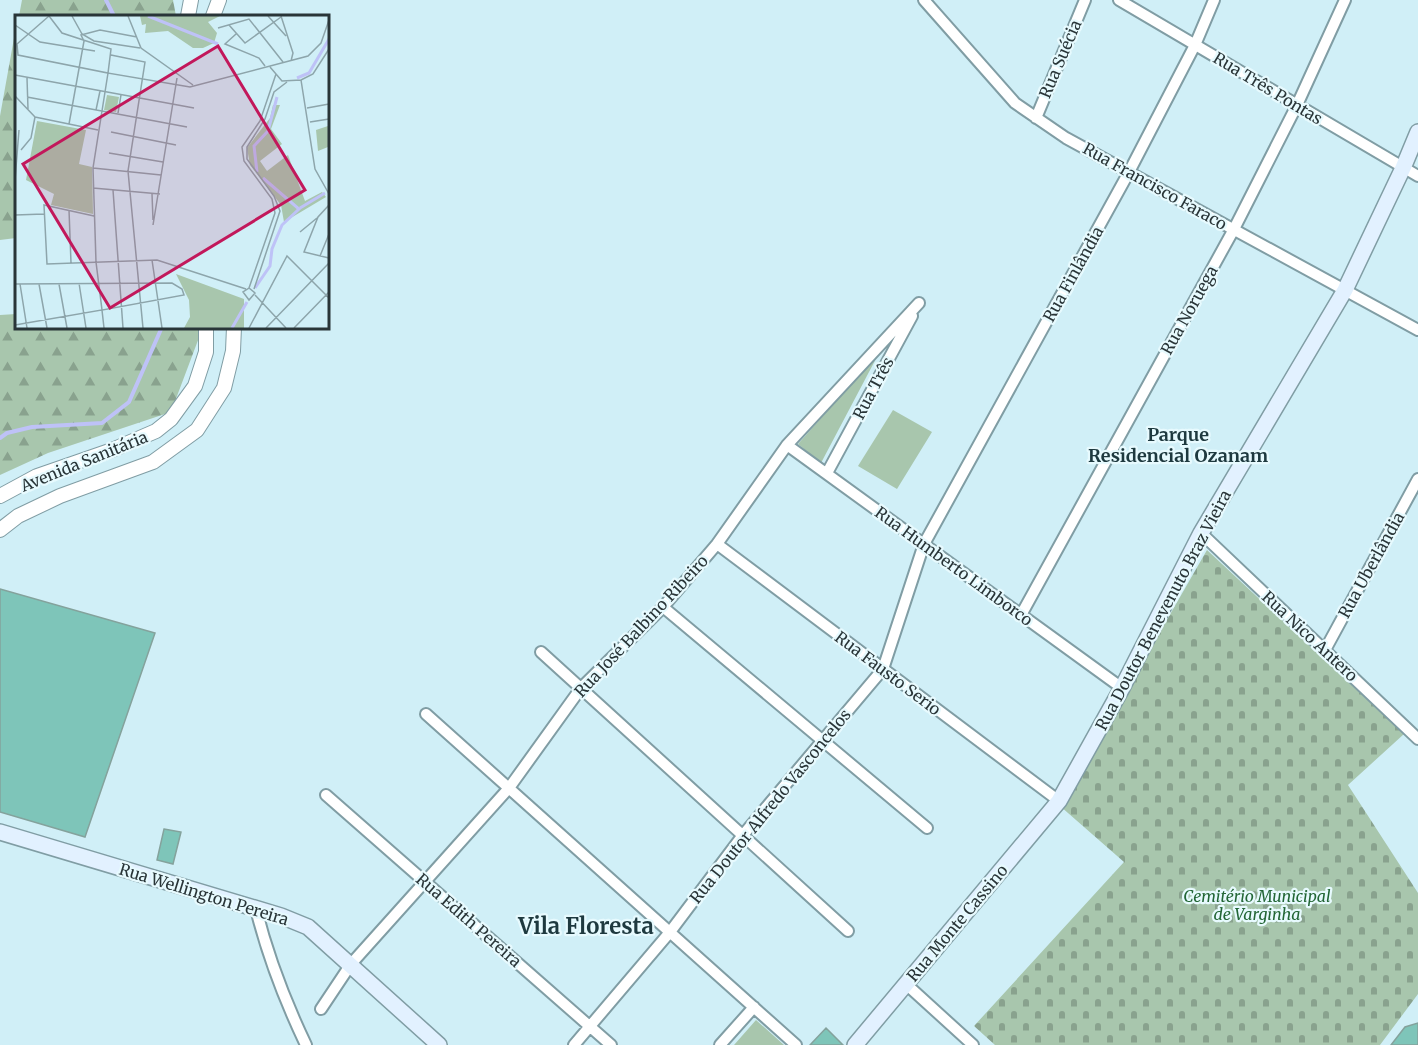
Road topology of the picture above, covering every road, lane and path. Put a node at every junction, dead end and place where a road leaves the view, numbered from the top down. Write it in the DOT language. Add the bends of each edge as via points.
graph roads {
  1 [pos="191,0"];
  2 [pos="219,0"];
  3 [pos="924,0"];
  4 [pos="1085,0"];
  5 [pos="1119,0"];
  6 [pos="1215,0"];
  7 [pos="1345,0"];
  8 [pos="188,15"];
  9 [pos="213,15"];
  10 [pos="1195,45"];
  11 [pos="1297,105"];
  12 [pos="1036,118"];
  13 [pos="1418,132"];
  14 [pos="1403,168"];
  15 [pos="1129,172"];
  16 [pos="1418,176"];
  17 [pos="1234,229"];
  18 [pos="1345,290"];
  19 [pos="920,303"];
  20 [pos="206,328"];
  21 [pos="234,328"];
  22 [pos="1418,330"];
  23 [pos="787,445"];
  24 [pos="827,473"];
  25 [pos="1418,480"];
  26 [pos="0,496"];
  27 [pos="0,530"];
  28 [pos="1201,533"];
  29 [pos="717,544"];
  30 [pos="924,544"];
  31 [pos="663,607"];
  32 [pos="1021,615"];
  33 [pos="1325,650"];
  34 [pos="542,652"];
  35 [pos="883,669"];
  36 [pos="581,688"];
  37 [pos="1122,688"];
  38 [pos="426,714"];
  39 [pos="1418,739"];
  40 [pos="822,740"];
  41 [pos="509,788"];
  42 [pos="326,795"];
  43 [pos="1059,801"];
  44 [pos="927,828"];
  45 [pos="0,832"];
  46 [pos="743,835"];
  47 [pos="424,880"];
  48 [pos="256,909"];
  49 [pos="848,931"];
  50 [pos="670,932"];
  51 [pos="351,964"];
  52 [pos="906,984"];
  53 [pos="754,1007"];
  54 [pos="321,1009"];
  55 [pos="590,1027"];
  56 [pos="306,1045"];
  57 [pos="439,1045"];
  58 [pos="574,1045"];
  59 [pos="610,1045"];
  60 [pos="720,1045"];
  61 [pos="796,1045"];
  62 [pos="855,1045"];
  63 [pos="973,1045"];
  1 -- 8 [label="street"];
  2 -- 9 [label="street"];
  3 -- 12 [label="street, Rua Francisco Faraco" via="1015,103"];
  4 -- 12 [label="street, Rua Suécia"];
  5 -- 10 [label="street, Rua Três Pontas"];
  6 -- 10 [label="street, Rua Finlândia"];
  7 -- 11 [label="street, Rua Noruega"];
  10 -- 11 [label="street, Rua Três Pontas"];
  10 -- 15 [label="street, Rua Finlândia"];
  11 -- 14 [label="street, Rua Três Pontas"];
  11 -- 17 [label="street, Rua Noruega"];
  12 -- 15 [label="street, Rua Francisco Faraco"];
  13 -- 14 [label="main road, Rua Doutor Benevenuto Braz Vieira"];
  14 -- 16 [label="street, Rua Três Pontas"];
  14 -- 18 [label="main road, Rua Doutor Benevenuto Braz Vieira"];
  15 -- 17 [label="street, Rua Francisco Faraco"];
  15 -- 30 [label="street, Rua Finlândia"];
  17 -- 18 [label="street, Rua Francisco Faraco"];
  17 -- 32 [label="street, Rua Noruega"];
  18 -- 22 [label="street, Rua Francisco Faraco"];
  18 -- 28 [label="main road, Rua Doutor Benevenuto Braz Vieira"];
  19 -- 23 [label="street, Rua José Balbino Ribeiro"];
  19 -- 24 [label="street, Rua Três"];
  20 -- 26 [label="street, Avenida Sanitária" via="206,352 195,386 171,419 156,431 37,476"];
  21 -- 27 [label="street, Avenida Sanitária" via="224,388 197,430 153,462 60,496 18,516"];
  23 -- 24 [label="street, Rua Humberto Limborco"];
  23 -- 29 [label="street, Rua José Balbino Ribeiro"];
  24 -- 30 [label="street, Rua Humberto Limborco"];
  25 -- 33 [label="street, Rua Uberlândia"];
  28 -- 33 [label="street, Rua Nico Antero"];
  28 -- 37 [label="main road, Rua Doutor Benevenuto Braz Vieira"];
  29 -- 31 [label="street, Rua José Balbino Ribeiro"];
  29 -- 35 [label="street, Rua Fausto Serio"];
  30 -- 32 [label="street, Rua Humberto Limborco"];
  30 -- 35 [label="street, Rua Doutor Alfredo Vasconcelos"];
  31 -- 36 [label="street, Rua José Balbino Ribeiro"];
  31 -- 40 [label="street"];
  32 -- 37 [label="street, Rua Humberto Limborco"];
  33 -- 39 [label="street, Rua Nico Antero"];
  34 -- 36 [label="street"];
  35 -- 40 [label="street, Rua Doutor Alfredo Vasconcelos"];
  35 -- 43 [label="street, Rua Fausto Serio"];
  36 -- 41 [label="street, Rua José Balbino Ribeiro"];
  36 -- 46 [label="street"];
  37 -- 43 [label="main road, Rua Doutor Benevenuto Braz Vieira"];
  38 -- 41 [label="street"];
  40 -- 44 [label="street"];
  40 -- 46 [label="street, Rua Doutor Alfredo Vasconcelos"];
  41 -- 47 [label="street, Rua José Balbino Ribeiro"];
  41 -- 50 [label="street"];
  42 -- 47 [label="street, Rua Edith Pereira"];
  43 -- 52 [label="main road, Rua Monte Cassino"];
  45 -- 48 [label="main road, Rua Wellington Pereira"];
  46 -- 49 [label="street"];
  46 -- 50 [label="street, Rua Doutor Alfredo Vasconcelos"];
  47 -- 51 [label="street, Rua José Balbino Ribeiro"];
  47 -- 55 [label="street, Rua Edith Pereira"];
  48 -- 51 [label="main road, Rua Wellington Pereira" via="308,927"];
  48 -- 56 [label="street" via="265,945"];
  50 -- 53 [label="street"];
  50 -- 55 [label="street, Rua Doutor Alfredo Vasconcelos"];
  51 -- 54 [label="street, Rua José Balbino Ribeiro"];
  51 -- 57 [label="main road, Rua Wellington Pereira"];
  52 -- 62 [label="main road, Rua Monte Cassino"];
  52 -- 63 [label="street"];
  53 -- 60 [label="street"];
  53 -- 61 [label="street"];
  55 -- 58 [label="street, Rua Doutor Alfredo Vasconcelos"];
  55 -- 59 [label="street, Rua Edith Pereira"];
}
